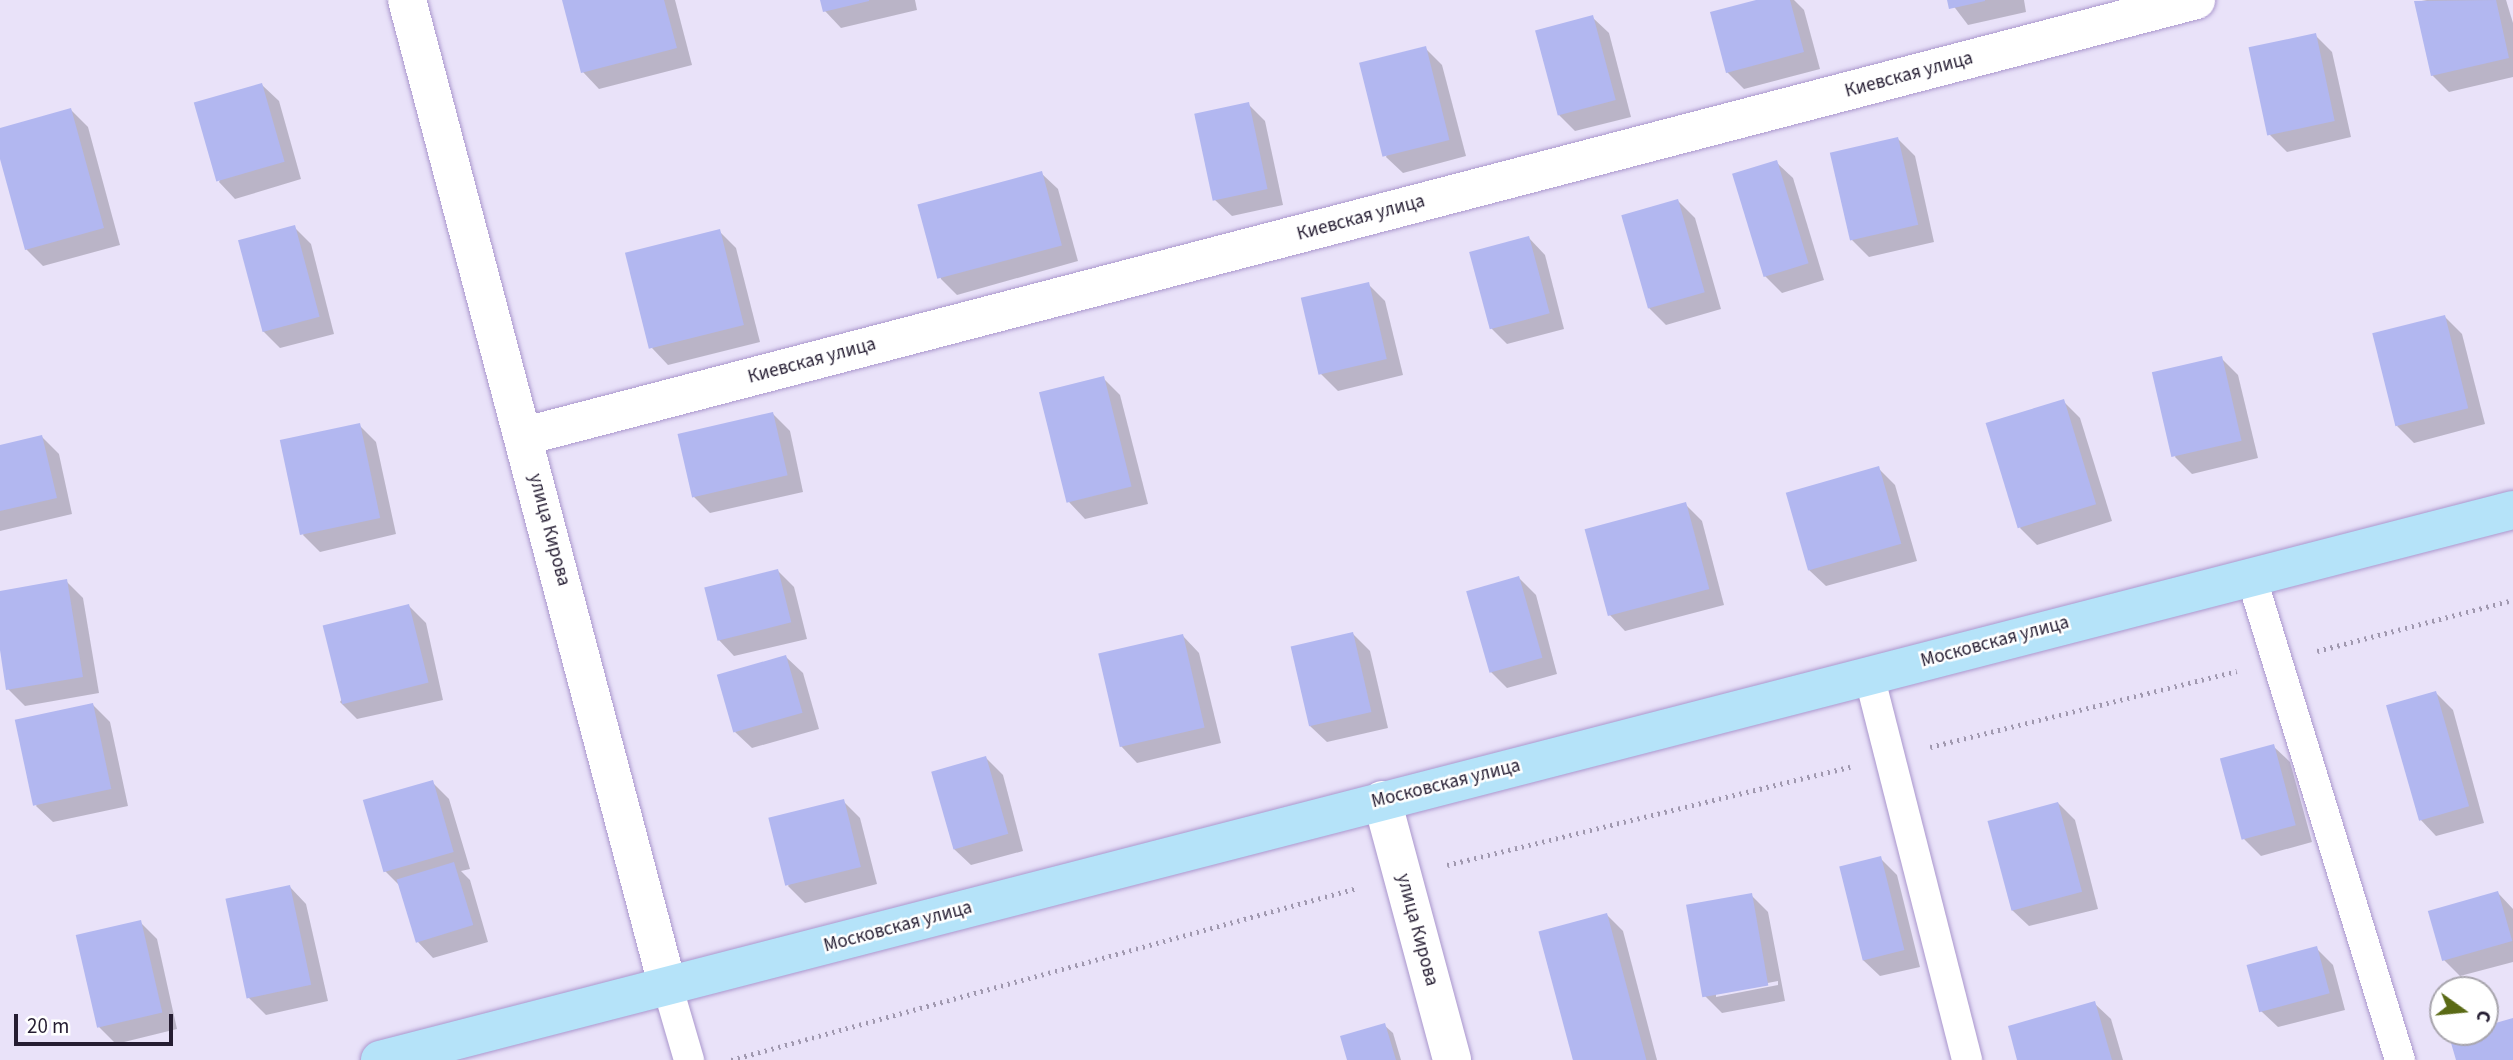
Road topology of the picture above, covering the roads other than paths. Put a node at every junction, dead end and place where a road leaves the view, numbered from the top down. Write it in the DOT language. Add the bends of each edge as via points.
graph roads {
  1 [pos="407,0"];
  2 [pos="2196,0"];
  3 [pos="525,436"];
  4 [pos="2513,510"];
  5 [pos="2251,576"];
  6 [pos="1869,675"];
  7 [pos="1382,800"];
  8 [pos="668,988"];
  9 [pos="380,1060"];
  10 [pos="689,1060"];
  11 [pos="1452,1060"];
  12 [pos="1968,1060"];
  13 [pos="2400,1060"];
  1 -- 3 [label="street, улица Кирова"];
  2 -- 3 [label="street, Киевская улица"];
  3 -- 8 [label="street, улица Кирова"];
  4 -- 5 [label="street, Московская улица"];
  5 -- 6 [label="street, Московская улица"];
  5 -- 13 [label="lane"];
  6 -- 7 [label="street, Московская улица"];
  6 -- 12 [label="lane"];
  7 -- 8 [label="street, Московская улица"];
  7 -- 11 [label="street, улица Кирова"];
  8 -- 9 [label="street, Московская улица"];
  8 -- 10 [label="lane, улица Кирова"];
}
